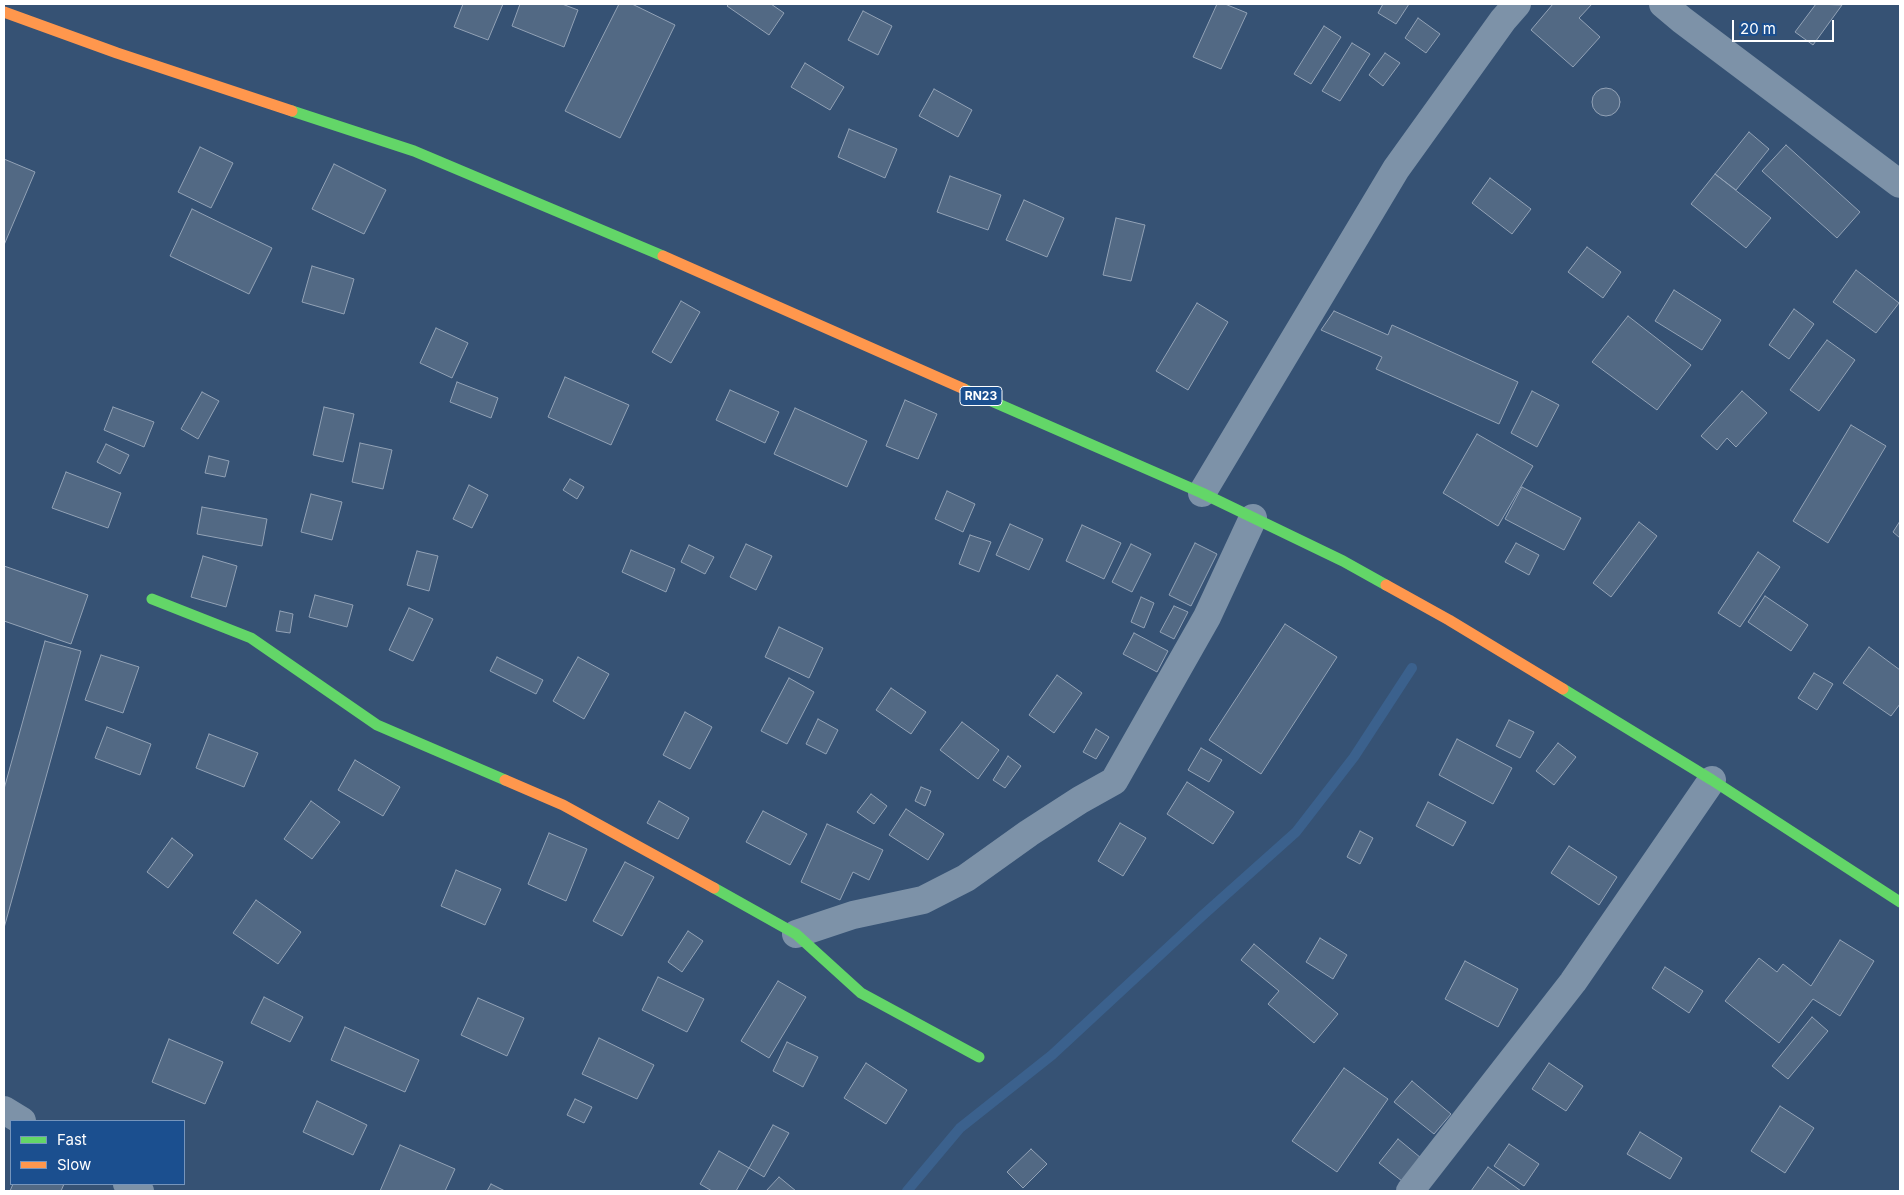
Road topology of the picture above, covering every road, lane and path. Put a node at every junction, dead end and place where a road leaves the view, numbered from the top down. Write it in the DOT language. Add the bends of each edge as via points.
graph roads {
  1 [pos="1517,4"];
  2 [pos="1663,4"];
  3 [pos="4,12"];
  4 [pos="1900,184"];
  5 [pos="1202,493"];
  6 [pos="1253,518"];
  7 [pos="152,599"];
  8 [pos="1712,780"];
  9 [pos="1900,902"];
  10 [pos="796,934"];
  11 [pos="979,1057"];
  12 [pos="4,1110"];
  13 [pos="20,1120"];
  14 [pos="129,1185"];
  15 [pos="140,1191"];
  16 [pos="1410,1191"];
  1 -- 5 [label="street" via="1396,169"];
  2 -- 4 [label="street"];
  3 -- 5 [label="main road, RN23" via="414,151 571,216"];
  5 -- 6 [label="main road, RN23"];
  6 -- 8 [label="main road, RN23" via="1343,561 1449,620"];
  6 -- 10 [label="street" via="1207,617 1114,781 1036,828 966,878 923,900 852,914"];
  7 -- 10 [label="main road" via="251,638 377,725 563,805"];
  8 -- 9 [label="main road, RN23"];
  8 -- 16 [label="street" via="1573,982"];
  10 -- 11 [label="main road" via="861,993"];
  12 -- 13 [label="street"];
  14 -- 15 [label="street"];
}
